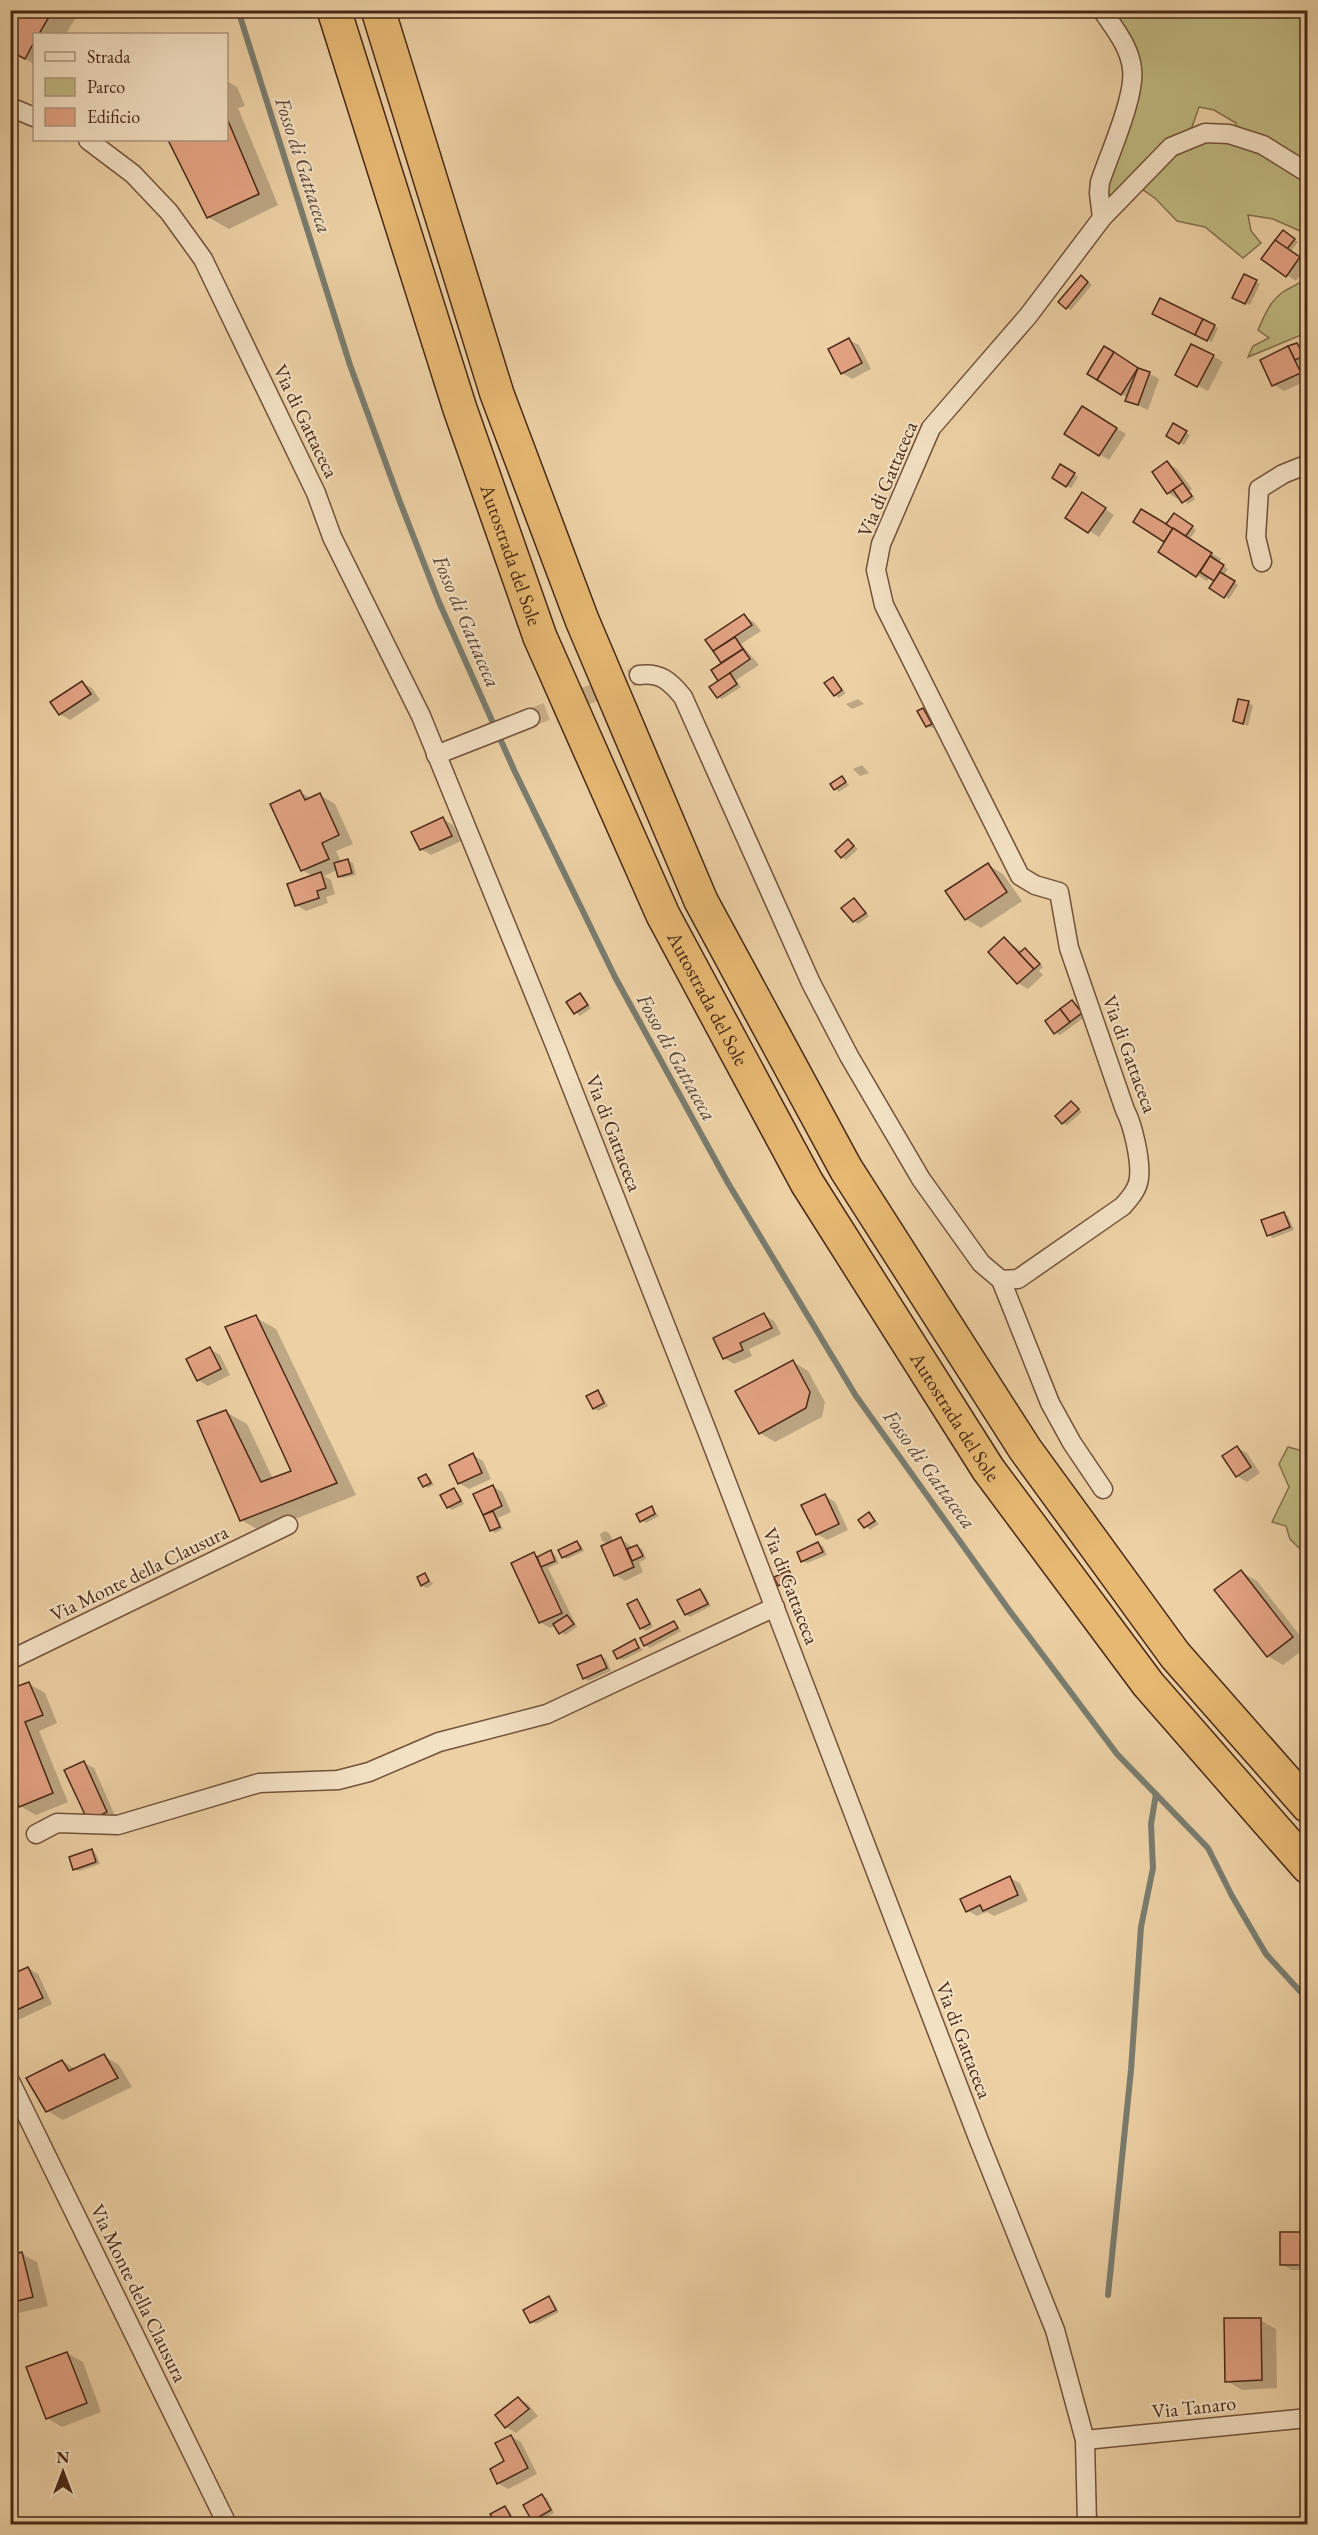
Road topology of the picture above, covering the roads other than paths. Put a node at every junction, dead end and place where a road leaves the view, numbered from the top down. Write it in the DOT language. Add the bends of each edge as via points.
graph roads {
  1 [pos="334,10"];
  2 [pos="378,10"];
  3 [pos="1102,10"];
  4 [pos="10,107"];
  5 [pos="33,117"];
  6 [pos="88,141"];
  7 [pos="1308,173"];
  8 [pos="1102,218"];
  9 [pos="1308,464"];
  10 [pos="1262,561"];
  11 [pos="639,675"];
  12 [pos="530,718"];
  13 [pos="436,755"];
  14 [pos="1001,1280"];
  15 [pos="1103,1489"];
  16 [pos="288,1525"];
  17 [pos="775,1607"];
  18 [pos="10,1660"];
  19 [pos="1308,1806"];
  20 [pos="36,1834"];
  21 [pos="1308,1867"];
  22 [pos="10,2081"];
  23 [pos="1308,2418"];
  24 [pos="1085,2440"];
  25 [pos="227,2524"];
  26 [pos="1087,2524"];
  1 -- 21 [label="highway, Autostrada del Sole" via="460,409 540,637 663,915 807,1184 988,1469 1148,1684"];
  2 -- 19 [label="highway, Autostrada del Sole" via="497,394 582,620 701,901 846,1169 1025,1449 1175,1654"];
  3 -- 8 [label="street" via="1125,45 1133,70 1128,98 1100,182"];
  4 -- 5 [label="street"];
  6 -- 13 [label="street, Via di Gattaceca" via="133,174 170,212 203,260 316,493 332,537 421,716"];
  7 -- 8 [label="street, Via di Gattaceca" via="1263,145 1229,134 1205,133 1171,147"];
  8 -- 14 [label="street, Via di Gattaceca" via="1028,316 931,428 881,544 876,570 884,605 1020,876 1059,892 1069,948 1086,1002 1133,1124 1139,1179 1134,1193 1123,1206 1018,1279"];
  9 -- 10 [label="street" via="1259,489 1256,537"];
  11 -- 14 [label="street" via="664,677 683,697 811,983 849,1056 921,1179 981,1263"];
  12 -- 13 [label="street"];
  13 -- 17 [label="street, Via di Gattaceca" via="557,1050"];
  14 -- 15 [label="street" via="1050,1403"];
  16 -- 18 [label="street, Via Monte della Clausura"];
  17 -- 20 [label="street" via="547,1714 438,1742 369,1772 338,1780 258,1783 118,1825 57,1823"];
  17 -- 24 [label="street, Via di Gattaceca" via="1055,2330"];
  22 -- 25 [label="street, Via Monte della Clausura"];
  23 -- 24 [label="street, Via Tanaro"];
  24 -- 26 [label="street, Via di Gattaceca"];
}
